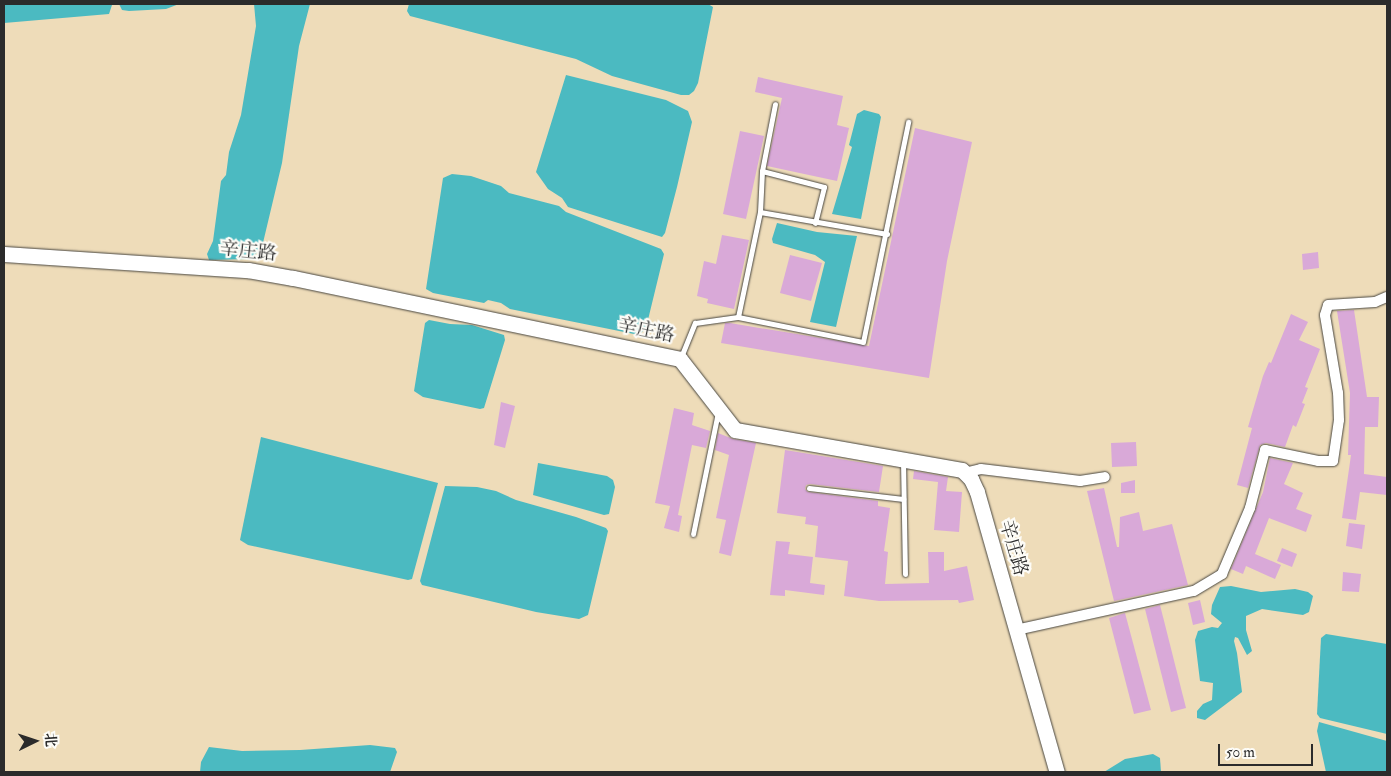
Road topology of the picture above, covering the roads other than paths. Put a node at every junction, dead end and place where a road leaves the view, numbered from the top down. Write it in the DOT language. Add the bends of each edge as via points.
graph roads {
  1 [pos="775,104"];
  2 [pos="908,122"];
  3 [pos="762,171"];
  4 [pos="760,212"];
  5 [pos="815,223"];
  6 [pos="887,234"];
  7 [pos="4,254"];
  8 [pos="1387,297"];
  9 [pos="738,316"];
  10 [pos="680,359"];
  11 [pos="719,409"];
  12 [pos="903,460"];
  13 [pos="964,473"];
  14 [pos="1105,477"];
  15 [pos="809,488"];
  16 [pos="904,499"];
  17 [pos="693,534"];
  18 [pos="905,574"];
  19 [pos="1016,630"];
  20 [pos="1056,772"];
  1 -- 3 [label="lane"];
  2 -- 6 [label="lane"];
  3 -- 4 [label="lane"];
  3 -- 5 [label="lane" via="824,187"];
  4 -- 5 [label="lane"];
  4 -- 9 [label="lane"];
  5 -- 6 [label="lane"];
  6 -- 9 [label="lane" via="863,342"];
  7 -- 10 [label="street, 辛庄路" via="257,272"];
  8 -- 19 [label="street" via="1375,302 1328,305 1325,315 1339,420 1333,461 1265,450 1250,508 1232,557 1222,574 1194,591"];
  9 -- 10 [label="lane" via="695,323"];
  10 -- 11 [label="street, 辛庄路"];
  11 -- 12 [label="street, 辛庄路" via="735,430"];
  11 -- 17 [label="lane"];
  12 -- 13 [label="street, 辛庄路" via="962,470"];
  12 -- 16 [label="lane"];
  13 -- 14 [label="street" via="981,469 1080,482"];
  13 -- 19 [label="street, 辛庄路" via="971,479 976,492"];
  15 -- 16 [label="lane"];
  16 -- 18 [label="lane"];
  19 -- 20 [label="street, 辛庄路"];
}
